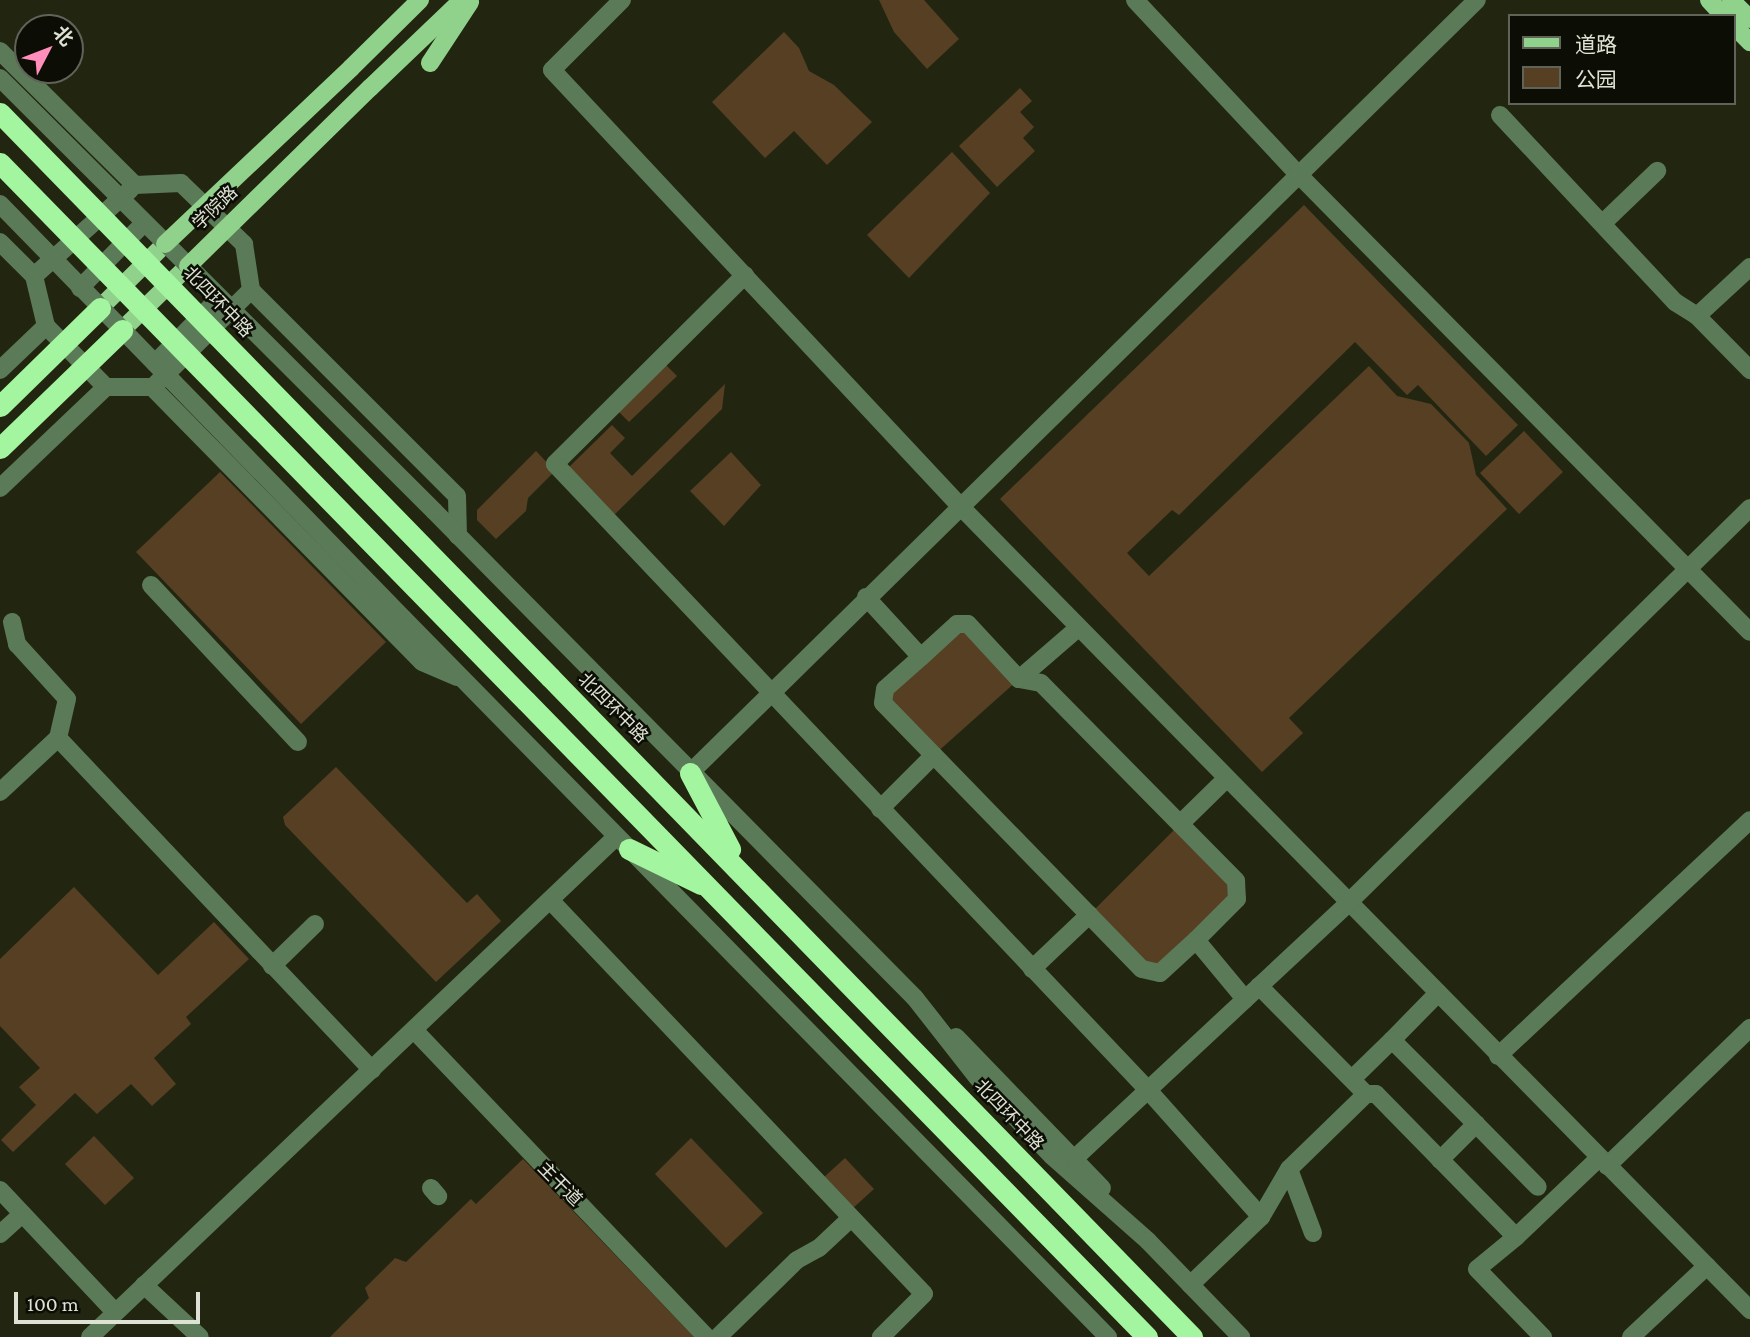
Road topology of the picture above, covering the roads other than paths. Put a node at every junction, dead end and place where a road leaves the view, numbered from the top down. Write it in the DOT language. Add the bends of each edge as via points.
graph roads {
  1 [pos="420,0"];
  2 [pos="463,0"];
  3 [pos="471,0"];
  4 [pos="622,0"];
  5 [pos="1135,0"];
  6 [pos="1477,0"];
  7 [pos="1709,0"];
  8 [pos="1731,0"];
  9 [pos="1722,14"];
  10 [pos="1750,19"];
  11 [pos="1736,28"];
  12 [pos="1750,42"];
  13 [pos="0,51"];
  14 [pos="430,63"];
  15 [pos="0,79"];
  16 [pos="0,114"];
  17 [pos="1500,116"];
  18 [pos="0,163"];
  19 [pos="1657,171"];
  20 [pos="1298,174"];
  21 [pos="135,185"];
  22 [pos="0,204"];
  23 [pos="1604,222"];
  24 [pos="144,223"];
  25 [pos="0,242"];
  26 [pos="166,244"];
  27 [pos="188,266"];
  28 [pos="1750,267"];
  29 [pos="745,275"];
  30 [pos="34,276"];
  31 [pos="80,288"];
  32 [pos="251,290"];
  33 [pos="219,298"];
  34 [pos="100,308"];
  35 [pos="1697,316"];
  36 [pos="46,326"];
  37 [pos="122,330"];
  38 [pos="155,363"];
  39 [pos="0,370"];
  40 [pos="1750,370"];
  41 [pos="106,387"];
  42 [pos="152,387"];
  43 [pos="0,407"];
  44 [pos="0,448"];
  45 [pos="0,488"];
  46 [pos="959,505"];
  47 [pos="1750,508"];
  48 [pos="458,536"];
  49 [pos="1687,569"];
  50 [pos="151,586"];
  51 [pos="866,597"];
  52 [pos="12,622"];
  53 [pos="1079,628"];
  54 [pos="1750,632"];
  55 [pos="921,657"];
  56 [pos="1019,679"];
  57 [pos="465,680"];
  58 [pos="769,693"];
  59 [pos="58,738"];
  60 [pos="298,742"];
  61 [pos="934,755"];
  62 [pos="690,773"];
  63 [pos="1226,779"];
  64 [pos="0,792"];
  65 [pos="880,809"];
  66 [pos="1750,820"];
  67 [pos="1180,824"];
  68 [pos="622,843"];
  69 [pos="741,869"];
  70 [pos="716,891"];
  71 [pos="550,900"];
  72 [pos="1347,904"];
  73 [pos="1089,915"];
  74 [pos="315,925"];
  75 [pos="1196,940"];
  76 [pos="272,966"];
  77 [pos="1032,969"];
  78 [pos="1259,986"];
  79 [pos="1438,993"];
  80 [pos="915,998"];
  81 [pos="1245,999"];
  82 [pos="1750,1028"];
  83 [pos="414,1030"];
  84 [pos="1392,1040"];
  85 [pos="1498,1056"];
  86 [pos="372,1070"];
  87 [pos="1352,1079"];
  88 [pos="1148,1090"];
  89 [pos="1366,1094"];
  90 [pos="1476,1124"];
  91 [pos="1075,1158"];
  92 [pos="1440,1160"];
  93 [pos="1603,1162"];
  94 [pos="1289,1169"];
  95 [pos="1538,1187"];
  96 [pos="0,1190"];
  97 [pos="22,1214"];
  98 [pos="1261,1217"];
  99 [pos="851,1218"];
  100 [pos="1313,1233"];
  101 [pos="0,1234"];
  102 [pos="1516,1237"];
  103 [pos="1148,1241"];
  104 [pos="790,1262"];
  105 [pos="1707,1266"];
  106 [pos="144,1285"];
  107 [pos="1190,1285"];
  108 [pos="741,1309"];
  109 [pos="1750,1310"];
  110 [pos="115,1312"];
  111 [pos="90,1337"];
  112 [pos="200,1337"];
  113 [pos="706,1337"];
  114 [pos="718,1337"];
  115 [pos="881,1337"];
  116 [pos="1108,1337"];
  117 [pos="1147,1337"];
  118 [pos="1192,1337"];
  119 [pos="1241,1337"];
  120 [pos="1543,1337"];
  121 [pos="1631,1337"];
  1 -- 26 [label="main road, 学院路, bridge"];
  2 -- 27 [label="main road, 学院路, bridge"];
  3 -- 14 [label="main road"];
  4 -- 29 [label="street" via="552,70"];
  5 -- 20 [label="street"];
  6 -- 20 [label="street"];
  7 -- 9 [label="main road"];
  8 -- 10 [label="main road"];
  11 -- 12 [label="main road"];
  13 -- 21 [label="street"];
  15 -- 24 [label="street, 北四环中路, bridge"];
  16 -- 69 [label="highway, 北四环中路, bridge"];
  17 -- 23 [label="street"];
  18 -- 70 [label="highway, bridge"];
  19 -- 23 [label="street"];
  20 -- 46 [label="street"];
  20 -- 49 [label="street"];
  21 -- 30 [label="street"];
  21 -- 32 [label="street" via="181,183 244,244"];
  22 -- 31 [label="street, bridge"];
  23 -- 35 [label="street" via="1675,302"];
  24 -- 26 [label="street, 北四环中路, bridge"];
  24 -- 31 [label="street, bridge"];
  25 -- 30 [label="street"];
  26 -- 27 [label="street, 北四环中路, bridge"];
  26 -- 34 [label="main road, 学院路, bridge"];
  27 -- 33 [label="street, 北四环中路, bridge"];
  27 -- 37 [label="main road, 学院路, bridge"];
  28 -- 35 [label="street"];
  29 -- 46 [label="street"];
  29 -- 58 [label="street" via="555,464"];
  30 -- 36 [label="street"];
  31 -- 34 [label="street, bridge"];
  32 -- 42 [label="street"];
  32 -- 48 [label="street" via="457,496"];
  33 -- 38 [label="street, bridge"];
  33 -- 48 [label="street, 北四环中路, bridge"];
  34 -- 37 [label="street, bridge"];
  34 -- 43 [label="highway, 学院路, bridge"];
  35 -- 40 [label="street"];
  36 -- 39 [label="street"];
  36 -- 41 [label="street"];
  37 -- 38 [label="street, bridge"];
  37 -- 44 [label="highway, 学院路, bridge"];
  38 -- 57 [label="street, bridge"];
  41 -- 42 [label="street"];
  41 -- 45 [label="street"];
  42 -- 57 [label="street" via="422,662"];
  46 -- 51 [label="street"];
  46 -- 53 [label="street"];
  47 -- 49 [label="street"];
  48 -- 62 [label="street, 北四环中路"];
  49 -- 54 [label="street"];
  49 -- 72 [label="street"];
  50 -- 60 [label="street"];
  51 -- 55 [label="street"];
  51 -- 58 [label="street"];
  52 -- 59 [label="street" via="17,644 67,699"];
  53 -- 56 [label="street"];
  53 -- 63 [label="street"];
  55 -- 56 [label="street" via="957,624 968,624"];
  55 -- 61 [label="street" via="885,689 883,703"];
  56 -- 67 [label="street" via="1041,682"];
  57 -- 68 [label="street"];
  58 -- 62 [label="street"];
  58 -- 65 [label="street"];
  59 -- 64 [label="street"];
  59 -- 76 [label="street"];
  61 -- 65 [label="street"];
  61 -- 73 [label="street"];
  62 -- 69 [label="highway"];
  62 -- 80 [label="street, 北四环中路"];
  63 -- 67 [label="street"];
  63 -- 72 [label="street"];
  65 -- 77 [label="street"];
  66 -- 85 [label="street"];
  67 -- 75 [label="street" via="1236,881 1237,899"];
  68 -- 70 [label="highway"];
  68 -- 71 [label="street"];
  68 -- 116 [label="street"];
  69 -- 118 [label="highway, 北四环中路"];
  70 -- 117 [label="highway"];
  71 -- 83 [label="street"];
  71 -- 99 [label="street"];
  72 -- 78 [label="street"];
  72 -- 79 [label="street"];
  73 -- 75 [label="street" via="1142,969 1160,973"];
  73 -- 77 [label="street"];
  74 -- 76 [label="street"];
  75 -- 81 [label="street"];
  76 -- 86 [label="street"];
  77 -- 88 [label="street"];
  78 -- 81 [label="street"];
  78 -- 87 [label="street"];
  79 -- 84 [label="street"];
  79 -- 85 [label="street"];
  80 -- 91 [label="street, 北四环中路"];
  80 -- 103 [label="street, 北四环中路" via="977,1077 1052,1156"];
  81 -- 88 [label="street"];
  82 -- 93 [label="street"];
  83 -- 86 [label="street"];
  83 -- 113 [label="street, 主干道"];
  84 -- 87 [label="street"];
  84 -- 90 [label="street"];
  85 -- 93 [label="street"];
  86 -- 106 [label="street"];
  87 -- 89 [label="street"];
  88 -- 91 [label="street"];
  88 -- 98 [label="street"];
  89 -- 92 [label="street" via="1376,1094"];
  89 -- 94 [label="street"];
  90 -- 92 [label="street"];
  90 -- 95 [label="street"];
  91 -- 103 [label="street, 北四环中路"];
  92 -- 102 [label="street"];
  93 -- 102 [label="street"];
  93 -- 105 [label="street"];
  94 -- 98 [label="street"];
  94 -- 100 [label="street"];
  96 -- 97 [label="street"];
  97 -- 101 [label="street"];
  97 -- 110 [label="street"];
  98 -- 107 [label="street"];
  99 -- 114 [label="street" via="819,1248 797,1260"];
  99 -- 115 [label="street" via="924,1294"];
  102 -- 120 [label="street" via="1477,1269"];
  103 -- 107 [label="street, 北四环中路"];
  104 -- 108 [label="street"];
  105 -- 109 [label="street"];
  105 -- 121 [label="street"];
  106 -- 110 [label="street"];
  106 -- 112 [label="street"];
  107 -- 119 [label="street, 北四环中路"];
  110 -- 111 [label="street"];
}
